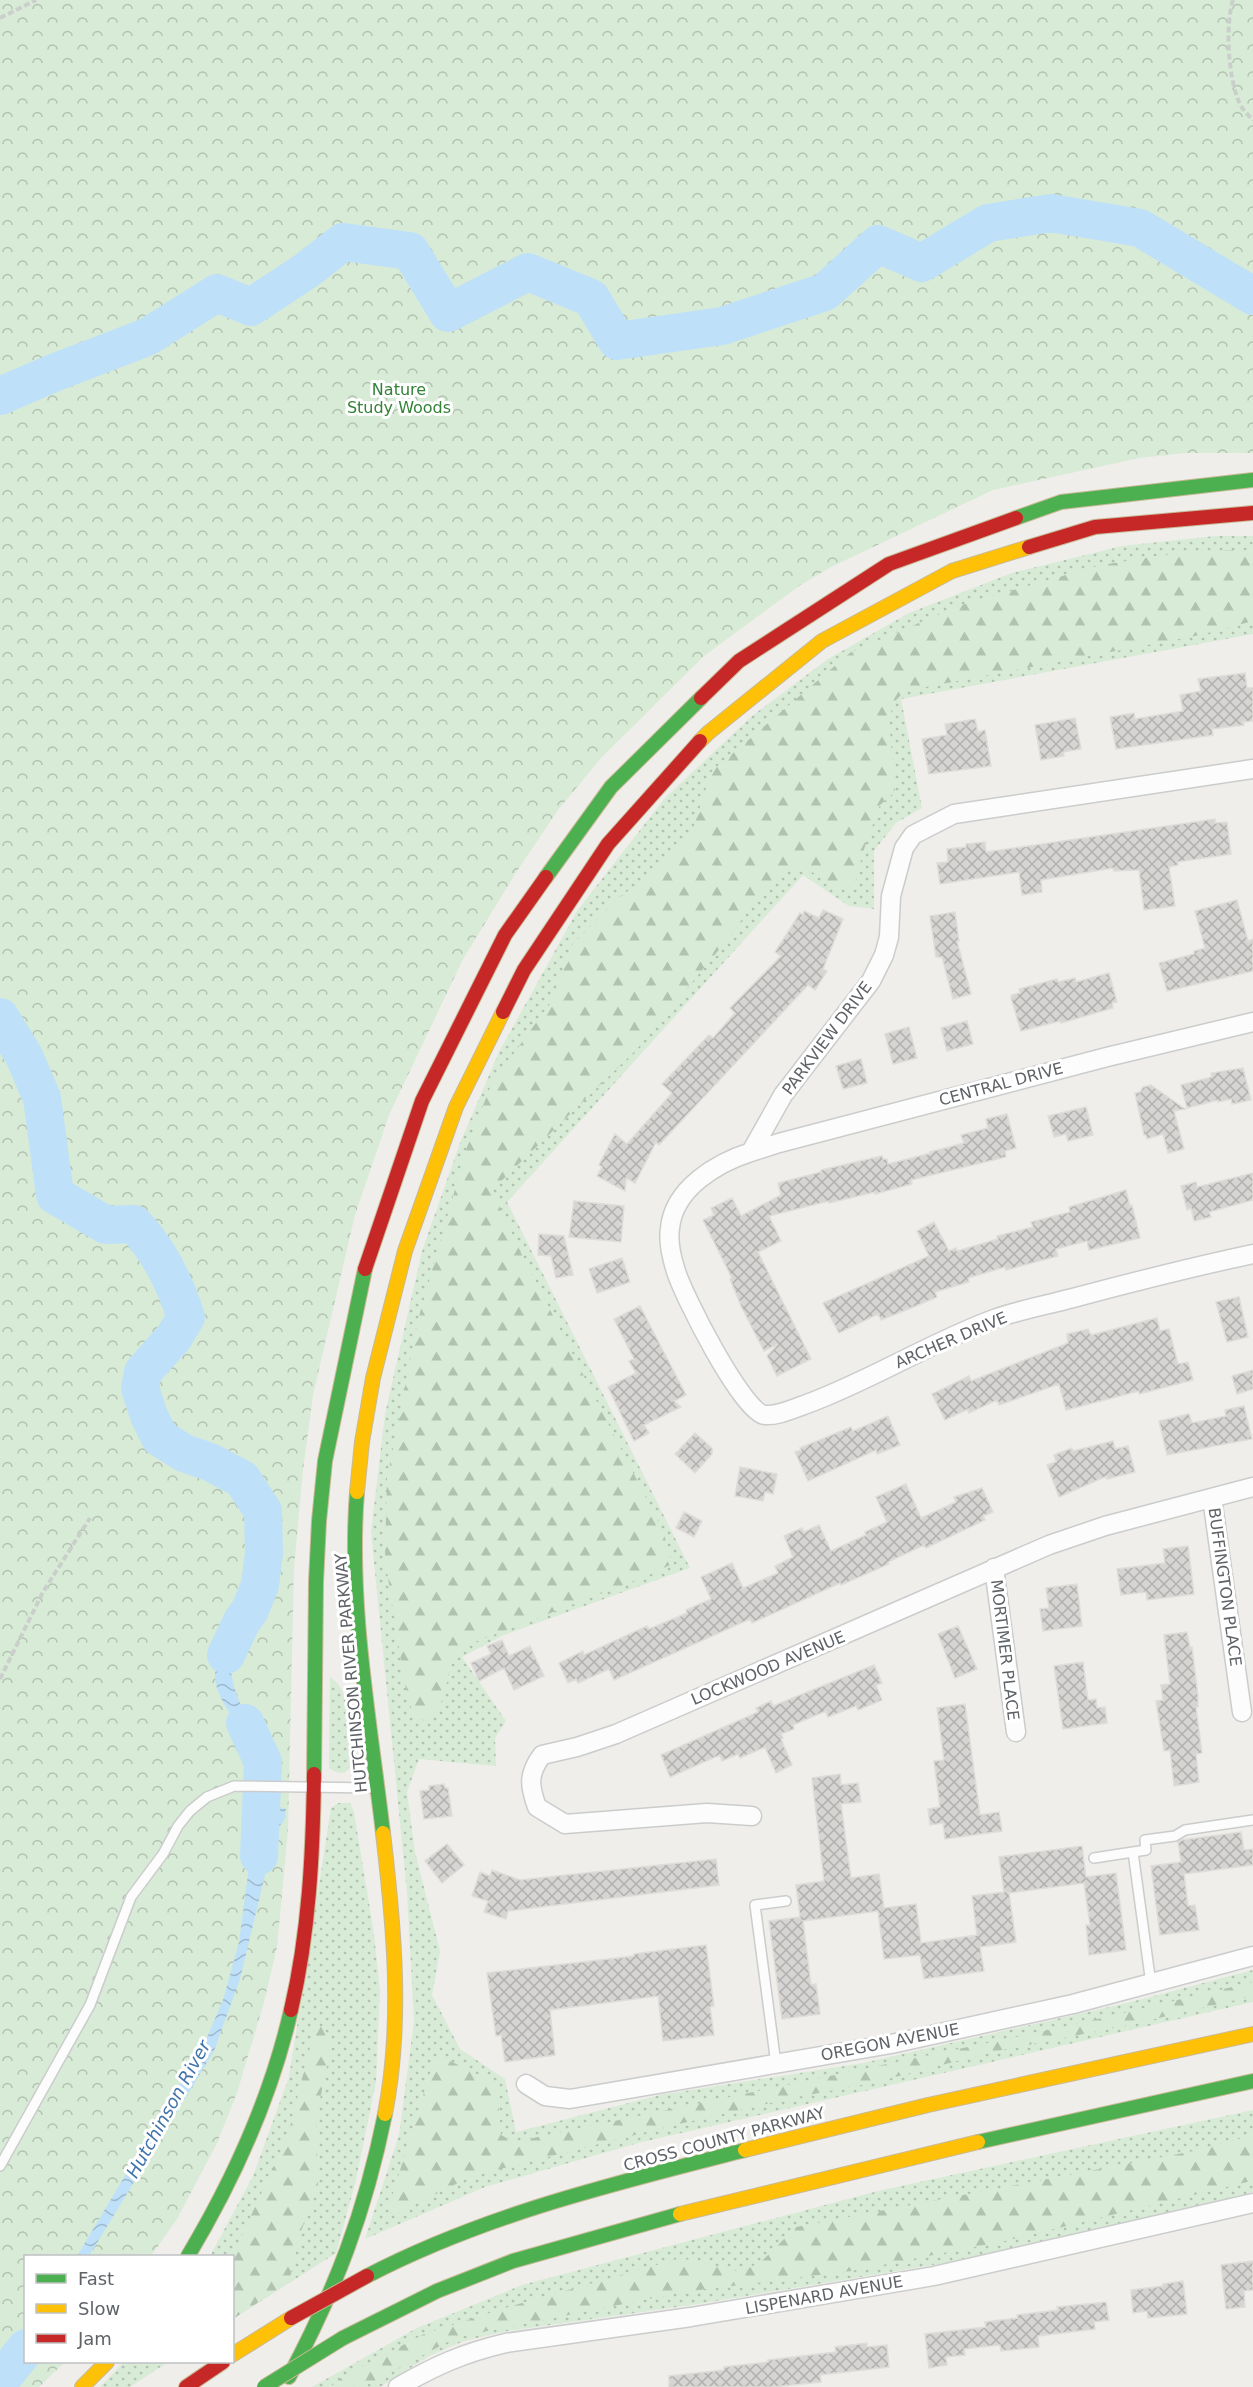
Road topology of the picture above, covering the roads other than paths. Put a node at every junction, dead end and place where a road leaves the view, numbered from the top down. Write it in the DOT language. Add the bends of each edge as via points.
graph roads {
  1 [pos="1253,480"];
  2 [pos="1253,513"];
  3 [pos="1253,768"];
  4 [pos="1253,1022"];
  5 [pos="751,1152"];
  6 [pos="1253,1254"];
  7 [pos="1253,1487"];
  8 [pos="1212,1498"];
  9 [pos="994,1568"];
  10 [pos="1242,1712"];
  11 [pos="1016,1732"];
  12 [pos="313,1788"];
  13 [pos="377,1788"];
  14 [pos="752,1816"];
  15 [pos="1253,1820"];
  16 [pos="1133,1852"];
  17 [pos="1094,1858"];
  18 [pos="786,1901"];
  19 [pos="1253,1956"];
  20 [pos="1151,1984"];
  21 [pos="1253,2034"];
  22 [pos="776,2064"];
  23 [pos="1253,2082"];
  24 [pos="526,2084"];
  25 [pos="0,2166"];
  26 [pos="1253,2203"];
  27 [pos="189,2255"];
  28 [pos="234,2354"];
  29 [pos="105,2363"];
  30 [pos="220,2363"];
  31 [pos="82,2387"];
  32 [pos="186,2387"];
  33 [pos="264,2387"];
  34 [pos="283,2387"];
  35 [pos="398,2387"];
  1 -- 12 [label="highway, HUTCHINSON RIVER PARKWAY" via="1159,484 1072,498 972,528 870,574 808,610 720,676 641,752 564,844 494,952 453,1032 396,1171 363,1277 336,1395 321,1496 315,1569"];
  2 -- 13 [label="highway, HUTCHINSON RIVER PARKWAY" via="1179,515 1081,530 968,564 880,605 804,652 721,720 655,786 576,885 515,984 458,1101 415,1220 375,1370 361,1451 356,1555"];
  3 -- 5 [label="street, PARKVIEW DRIVE" via="954,814 912,835 904,848 891,896 884,955 871,981 783,1095"];
  4 -- 5 [label="street, CENTRAL DRIVE"];
  5 -- 6 [label="street, ARCHER DRIVE" via="711,1170 684,1193 670,1226 669,1242 675,1269 695,1316 737,1388 755,1412 763,1416 824,1398 996,1319"];
  7 -- 8 [label="street, LOCKWOOD AVENUE"];
  8 -- 9 [label="street, LOCKWOOD AVENUE" via="1105,1526"];
  8 -- 10 [label="street, BUFFINGTON PLACE"];
  9 -- 11 [label="street, MORTIMER PLACE"];
  9 -- 14 [label="street, LOCKWOOD AVENUE" via="616,1734 542,1755 532,1769 537,1807 566,1824 706,1813"];
  12 -- 13 [label="lane"];
  12 -- 25 [label="lane" via="234,1786 207,1797 189,1811 131,1897 90,2005"];
  12 -- 27 [label="highway, HUTCHINSON RIVER PARKWAY" via="304,1939 279,2058 240,2163"];
  13 -- 34 [label="highway, HUTCHINSON RIVER PARKWAY" via="395,1975 393,2044 384,2121 352,2245 321,2317"];
  15 -- 16 [label="lane" via="1145,1840 1146,1850"];
  16 -- 17 [label="lane"];
  16 -- 20 [label="lane"];
  18 -- 22 [label="lane" via="755,1905"];
  19 -- 20 [label="street, OREGON AVENUE"];
  20 -- 22 [label="street, OREGON AVENUE" via="891,2044"];
  21 -- 28 [label="highway, CROSS COUNTY PARKWAY, bridge" via="849,2124 539,2206 432,2244 291,2318"];
  22 -- 24 [label="street, OREGON AVENUE" via="570,2099 544,2096"];
  23 -- 33 [label="highway, bridge" via="861,2169 551,2249 438,2290 343,2338"];
  26 -- 35 [label="street, LISPENARD AVENUE" via="934,2276 691,2318 506,2343 446,2361"];
  29 -- 31 [label="highway"];
  30 -- 32 [label="highway"];
}
